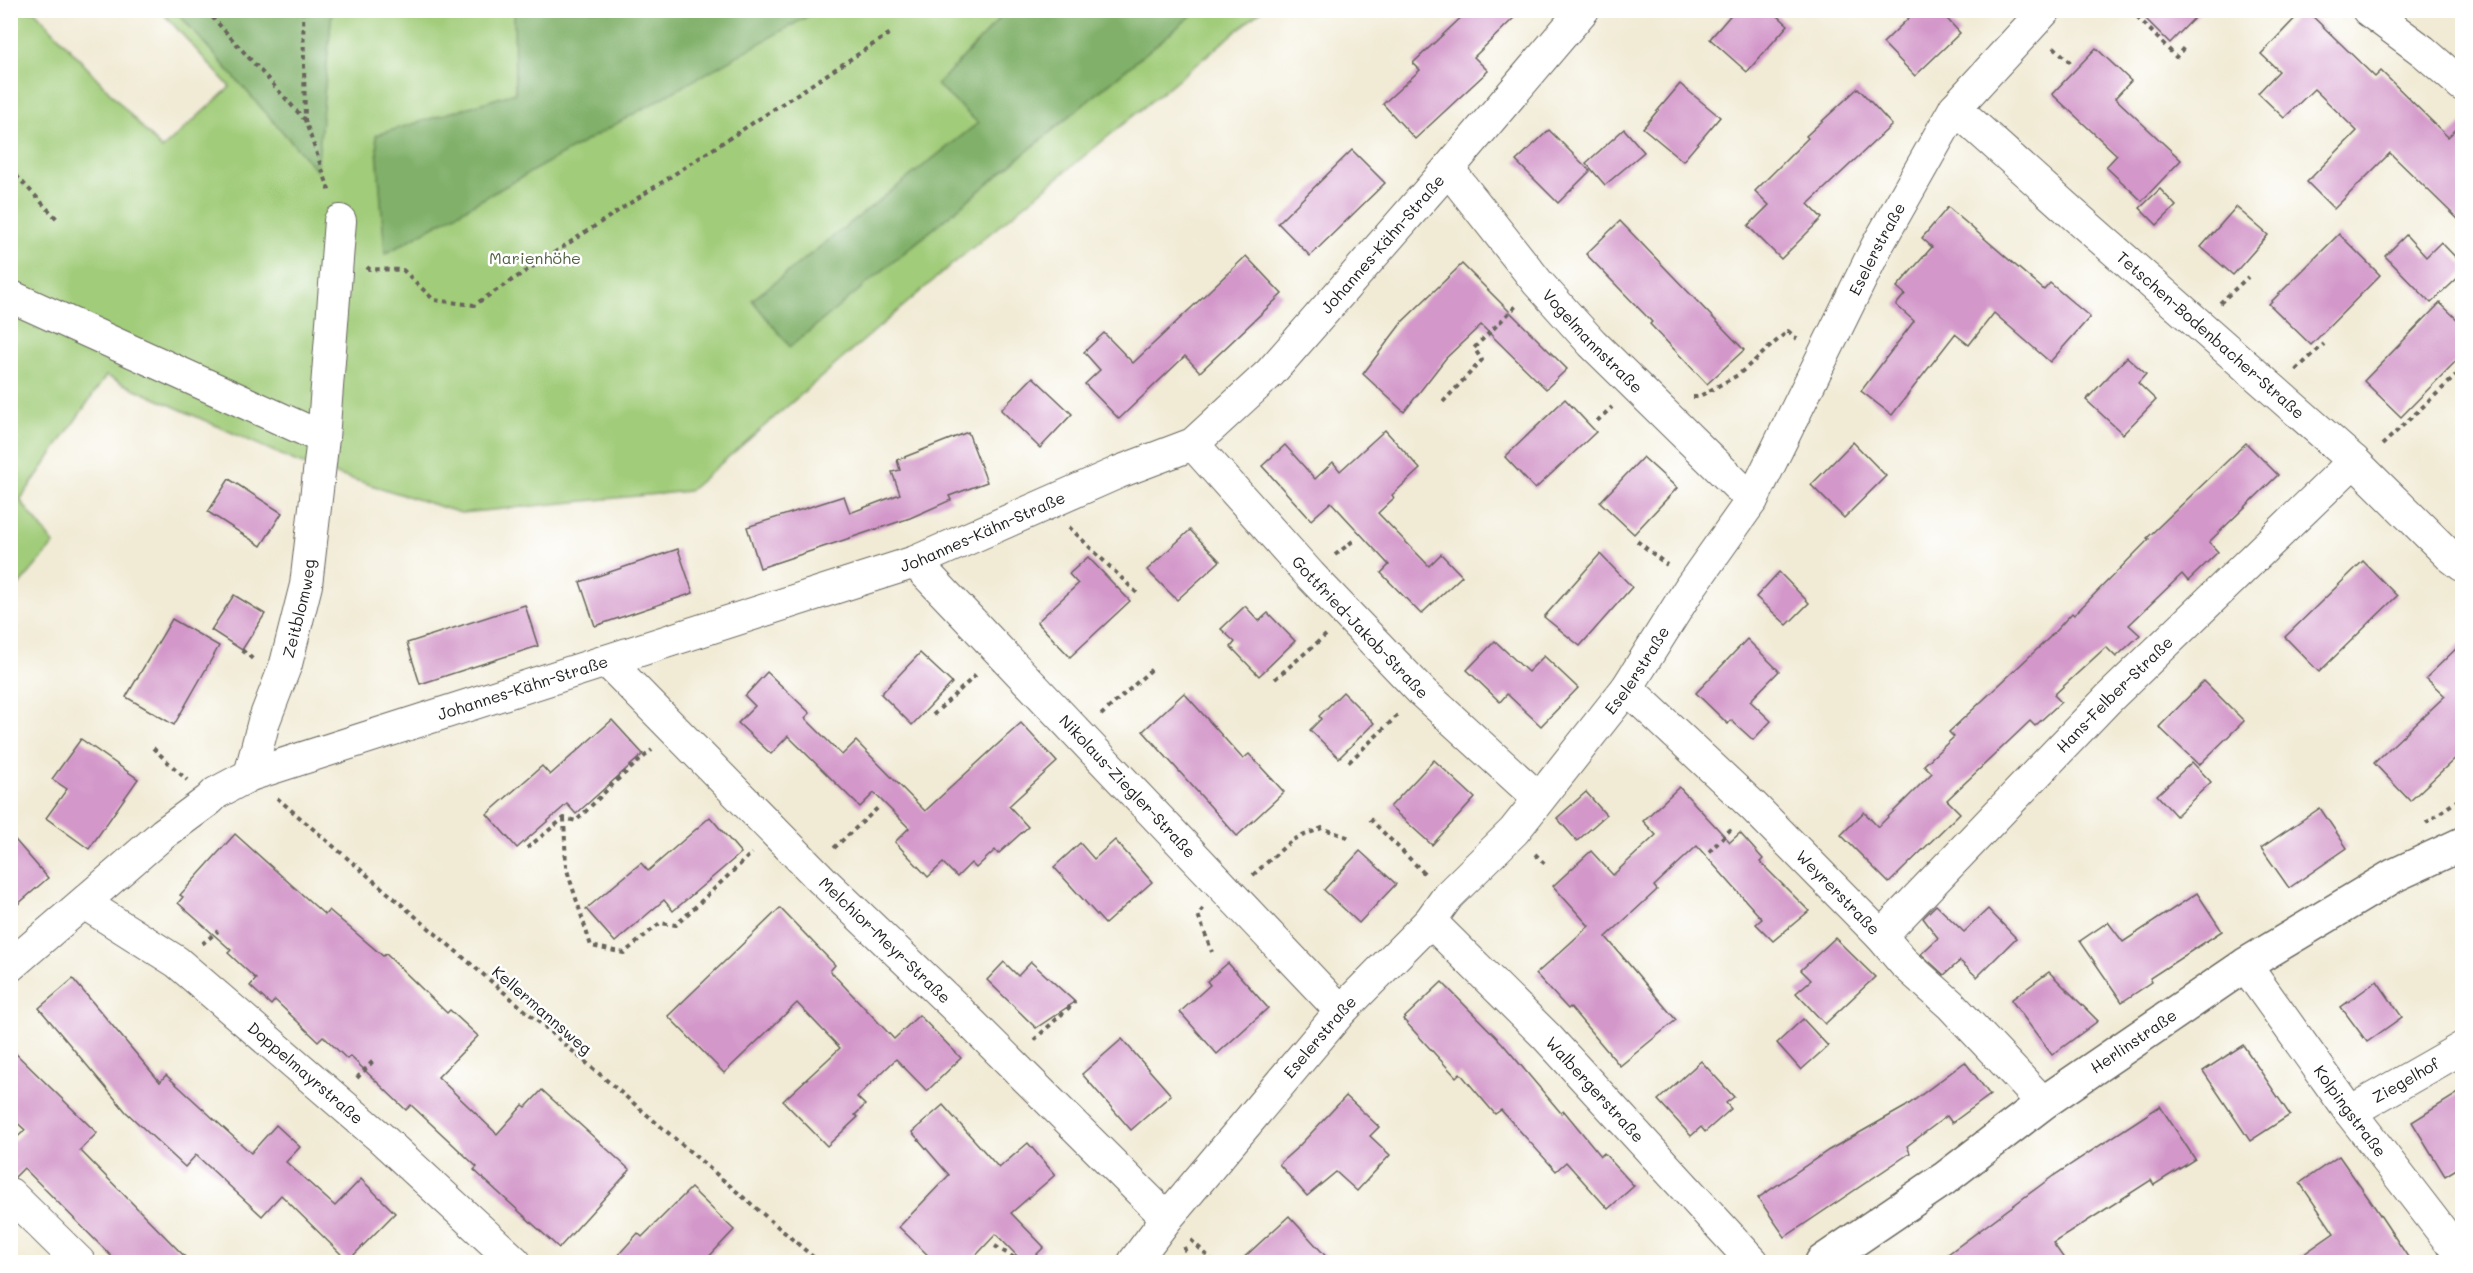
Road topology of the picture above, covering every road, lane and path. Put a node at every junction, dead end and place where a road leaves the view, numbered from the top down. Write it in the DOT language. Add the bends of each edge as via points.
graph roads {
  1 [pos="206,10"];
  2 [pos="303,10"];
  3 [pos="1583,10"];
  4 [pos="2045,10"];
  5 [pos="2131,10"];
  6 [pos="2368,10"];
  7 [pos="892,32"];
  8 [pos="2186,45"];
  9 [pos="2463,85"];
  10 [pos="1955,108"];
  11 [pos="305,120"];
  12 [pos="10,169"];
  13 [pos="1448,170"];
  14 [pos="59,221"];
  15 [pos="340,221"];
  16 [pos="361,263"];
  17 [pos="2248,277"];
  18 [pos="1538,283"];
  19 [pos="10,296"];
  20 [pos="2199,323"];
  21 [pos="2324,344"];
  22 [pos="1819,360"];
  23 [pos="2463,370"];
  24 [pos="2274,390"];
  25 [pos="1647,397"];
  26 [pos="1443,402"];
  27 [pos="324,438"];
  28 [pos="1193,444"];
  29 [pos="2357,463"];
  30 [pos="1752,500"];
  31 [pos="1046,504"];
  32 [pos="1637,541"];
  33 [pos="915,562"];
  34 [pos="2463,565"];
  35 [pos="1691,586"];
  36 [pos="1138,594"];
  37 [pos="1349,616"];
  38 [pos="1000,652"];
  39 [pos="607,661"];
  40 [pos="1152,669"];
  41 [pos="1275,679"];
  42 [pos="1627,688"];
  43 [pos="1422,692"];
  44 [pos="933,715"];
  45 [pos="675,730"];
  46 [pos="1078,736"];
  47 [pos="153,748"];
  48 [pos="1348,762"];
  49 [pos="250,775"];
  50 [pos="213,797"];
  51 [pos="1538,798"];
  52 [pos="880,806"];
  53 [pos="564,818"];
  54 [pos="1370,819"];
  55 [pos="775,832"];
  56 [pos="1350,838"];
  57 [pos="2463,844"];
  58 [pos="527,848"];
  59 [pos="811,869"];
  60 [pos="1229,896"];
  61 [pos="84,903"];
  62 [pos="1439,909"];
  63 [pos="1881,936"];
  64 [pos="2245,965"];
  65 [pos="10,966"];
  66 [pos="1075,1002"];
  67 [pos="1341,1011"];
  68 [pos="2463,1048"];
  69 [pos="1010,1063"];
  70 [pos="2043,1103"];
  71 [pos="2350,1112"];
  72 [pos="10,1194"];
  73 [pos="1167,1218"];
  74 [pos="995,1246"];
  75 [pos="2463,1251"];
  76 [pos="1824,1262"];
  77 [pos="79,1263"];
  78 [pos="515,1263"];
  79 [pos="819,1263"];
  80 [pos="1021,1263"];
  81 [pos="1134,1263"];
  82 [pos="1753,1263"];
  1 -- 11 [label="path"];
  2 -- 11 [label="path"];
  3 -- 13 [label="street, Johannes-Kähn-Straße"];
  4 -- 10 [label="street, Eselerstraße"];
  5 -- 8 [label="path" via="2176,57"];
  6 -- 9 [label="street"];
  7 -- 16 [label="path" via="474,305 434,300 403,270 369,269"];
  10 -- 20 [label="street, Tetschen-Bodenbacher-Straße"];
  10 -- 22 [label="street, Eselerstraße" via="1877,246"];
  11 -- 15 [label="path"];
  12 -- 14 [label="path"];
  13 -- 18 [label="street, Vogelmannstraße"];
  13 -- 28 [label="street, Johannes-Kähn-Straße" via="1270,373"];
  15 -- 27 [label="street"];
  17 -- 20 [label="path"];
  18 -- 25 [label="street, Vogelmannstraße"];
  18 -- 26 [label="path" via="1474,348 1482,360"];
  19 -- 27 [label="street"];
  20 -- 24 [label="street, Tetschen-Bodenbacher-Straße"];
  21 -- 24 [label="path"];
  22 -- 25 [label="path" via="1788,331 1738,375 1698,397"];
  22 -- 30 [label="street, Eselerstraße"];
  23 -- 29 [label="path"];
  24 -- 29 [label="street, Tetschen-Bodenbacher-Straße"];
  25 -- 30 [label="street, Vogelmannstraße"];
  27 -- 49 [label="street, Zeitblomweg" via="306,585 286,664 264,721"];
  28 -- 31 [label="street, Johannes-Kähn-Straße"];
  28 -- 37 [label="street, Gottfried-Jakob-Straße"];
  29 -- 34 [label="street, Tetschen-Bodenbacher-Straße"];
  29 -- 63 [label="street, Hans-Felber-Straße" via="2108,699"];
  30 -- 35 [label="street, Eselerstraße"];
  31 -- 33 [label="street, Johannes-Kähn-Straße"];
  31 -- 36 [label="path"];
  32 -- 35 [label="path"];
  33 -- 38 [label="street, Nikolaus-Ziegler-Straße"];
  33 -- 39 [label="street, Johannes-Kähn-Straße"];
  35 -- 42 [label="street, Eselerstraße"];
  37 -- 41 [label="path"];
  37 -- 43 [label="street, Gottfried-Jakob-Straße"];
  38 -- 44 [label="path"];
  38 -- 46 [label="street, Nikolaus-Ziegler-Straße"];
  39 -- 45 [label="street, Melchior-Meyr-Straße"];
  39 -- 49 [label="street, Johannes-Kähn-Straße"];
  40 -- 46 [label="path"];
  42 -- 51 [label="street, Eselerstraße"];
  42 -- 63 [label="street, Weyrerstraße" via="1754,807"];
  43 -- 48 [label="path"];
  43 -- 51 [label="street, Gottfried-Jakob-Straße"];
  45 -- 53 [label="path" via="576,821"];
  45 -- 55 [label="street, Melchior-Meyr-Straße"];
  46 -- 60 [label="street, Nikolaus-Ziegler-Straße"];
  47 -- 50 [label="path"];
  49 -- 50 [label="street, Johannes-Kähn-Straße"];
  49 -- 79 [label="path, Kellermannsweg"];
  50 -- 61 [label="street" via="163,834"];
  51 -- 62 [label="street, Eselerstraße" via="1514,831"];
  52 -- 59 [label="path"];
  53 -- 55 [label="path" via="567,867 591,946 624,954 660,923 676,925"];
  53 -- 58 [label="path"];
  54 -- 62 [label="path"];
  55 -- 59 [label="street, Melchior-Meyr-Straße"];
  56 -- 60 [label="path" via="1322,828 1292,840"];
  57 -- 64 [label="main road, Herlinstraße" via="2395,875"];
  59 -- 69 [label="street, Melchior-Meyr-Straße"];
  60 -- 67 [label="street, Nikolaus-Ziegler-Straße"];
  61 -- 65 [label="street"];
  61 -- 78 [label="street, Doppelmayrstraße" via="195,978 381,1138"];
  62 -- 67 [label="street, Eselerstraße"];
  62 -- 82 [label="street, Walbergerstraße" via="1546,1036"];
  63 -- 70 [label="street, Weyrerstraße"];
  64 -- 70 [label="main road, Herlinstraße"];
  64 -- 71 [label="street, Kolpingstraße"];
  66 -- 69 [label="path"];
  67 -- 73 [label="street, Eselerstraße"];
  68 -- 71 [label="street, Ziegelhof"];
  69 -- 73 [label="street, Melchior-Meyr-Straße"];
  70 -- 76 [label="main road, Herlinstraße" via="1944,1179"];
  71 -- 75 [label="street, Kolpingstraße" via="2447,1238"];
  72 -- 77 [label="street"];
  73 -- 81 [label="street, Eselerstraße"];
  74 -- 80 [label="path"];
}
